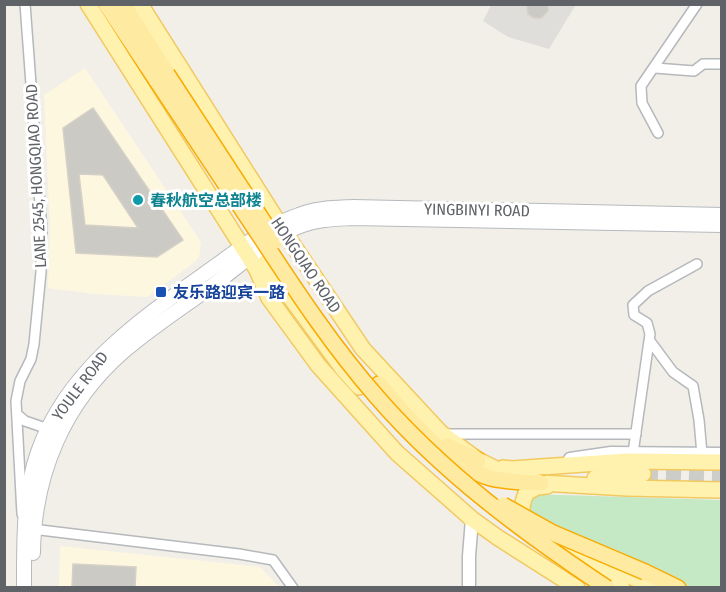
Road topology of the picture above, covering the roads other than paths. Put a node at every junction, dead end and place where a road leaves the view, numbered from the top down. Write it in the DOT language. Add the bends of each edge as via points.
graph roads {
  1 [pos="25,4"];
  2 [pos="88,4"];
  3 [pos="106,4"];
  4 [pos="123,4"];
  5 [pos="140,4"];
  6 [pos="697,4"];
  7 [pos="722,64"];
  8 [pos="655,68"];
  9 [pos="162,77"];
  10 [pos="658,133"];
  11 [pos="722,215"];
  12 [pos="722,225"];
  13 [pos="282,229"];
  14 [pos="254,259"];
  15 [pos="697,264"];
  16 [pos="650,341"];
  17 [pos="18,415"];
  18 [pos="411,421"];
  19 [pos="54,431"];
  20 [pos="441,434"];
  21 [pos="636,434"];
  22 [pos="430,452"];
  23 [pos="633,453"];
  24 [pos="702,454"];
  25 [pos="722,454"];
  26 [pos="483,462"];
  27 [pos="722,462"];
  28 [pos="542,467"];
  29 [pos="541,483"];
  30 [pos="564,484"];
  31 [pos="722,490"];
  32 [pos="472,519"];
  33 [pos="30,528"];
  34 [pos="537,538"];
  35 [pos="24,588"];
  36 [pos="33,588"];
  37 [pos="293,588"];
  38 [pos="469,588"];
  39 [pos="577,588"];
  40 [pos="593,588"];
  41 [pos="607,588"];
  42 [pos="622,588"];
  43 [pos="659,588"];
  44 [pos="678,588"];
  1 -- 17 [label="street, LANE 2545, HONGQIAO ROAD" via="42,231 34,344 17,393"];
  2 -- 14 [label="main road"];
  3 -- 9 [label="highway"];
  4 -- 9 [label="highway"];
  5 -- 13 [label="main road, HONGQIAO ROAD"];
  6 -- 8 [label="street"];
  7 -- 8 [label="street" via="703,64 694,71"];
  8 -- 10 [label="street" via="642,86 642,103"];
  9 -- 18 [label="highway, bridge" via="325,316"];
  9 -- 22 [label="highway, bridge" via="316,320 378,398"];
  11 -- 13 [label="main road, YINGBINYI ROAD" via="353,207 299,214"];
  12 -- 13 [label="main road, YINGBINYI ROAD" via="353,218 326,219"];
  13 -- 14 [label="main road, YINGBINYI ROAD"];
  13 -- 20 [label="main road, HONGQIAO ROAD" via="363,349"];
  14 -- 19 [label="main road, YOULE ROAD" via="124,351"];
  14 -- 32 [label="main road" via="269,298 325,373 397,453"];
  14 -- 34 [label="main road" via="383,413 470,494"];
  14 -- 40 [label="main road" via="342,381 403,445 480,516"];
  15 -- 16 [label="street" via="648,291 633,305 634,315 650,329"];
  16 -- 21 [label="street"];
  16 -- 24 [label="street" via="673,372 693,386"];
  17 -- 19 [label="street"];
  17 -- 33 [label="street, LANE 2545, HONGQIAO ROAD" via="20,502"];
  18 -- 26 [label="highway" via="456,451"];
  18 -- 29 [label="highway" via="441,449 480,474"];
  19 -- 33 [label="main road, YOULE ROAD"];
  20 -- 21 [label="street"];
  20 -- 26 [label="main road, HONGQIAO ROAD"];
  21 -- 23 [label="street"];
  22 -- 41 [label="highway, bridge" via="513,524"];
  22 -- 44 [label="highway, bridge" via="528,520"];
  23 -- 24 [label="street"];
  23 -- 28 [label="street" via="574,458"];
  24 -- 25 [label="street"];
  26 -- 28 [label="main road, HONGQIAO ROAD" via="512,469"];
  26 -- 29 [label="main road, HONGQIAO ROAD" via="517,478"];
  27 -- 28 [label="main road, HONGQIAO ROAD" via="627,461"];
  28 -- 29 [label="main road" via="643,474"];
  29 -- 30 [label="main road, HONGQIAO ROAD"];
  30 -- 31 [label="main road, HONGQIAO ROAD"];
  30 -- 34 [label="main road" via="537,487 526,493 523,523"];
  32 -- 38 [label="street"];
  32 -- 39 [label="main road"];
  33 -- 35 [label="main road, YOULE ROAD"];
  33 -- 36 [label="main road, YOULE ROAD"];
  33 -- 37 [label="street" via="273,560"];
  34 -- 42 [label="main road"];
  34 -- 43 [label="main road"];
}
